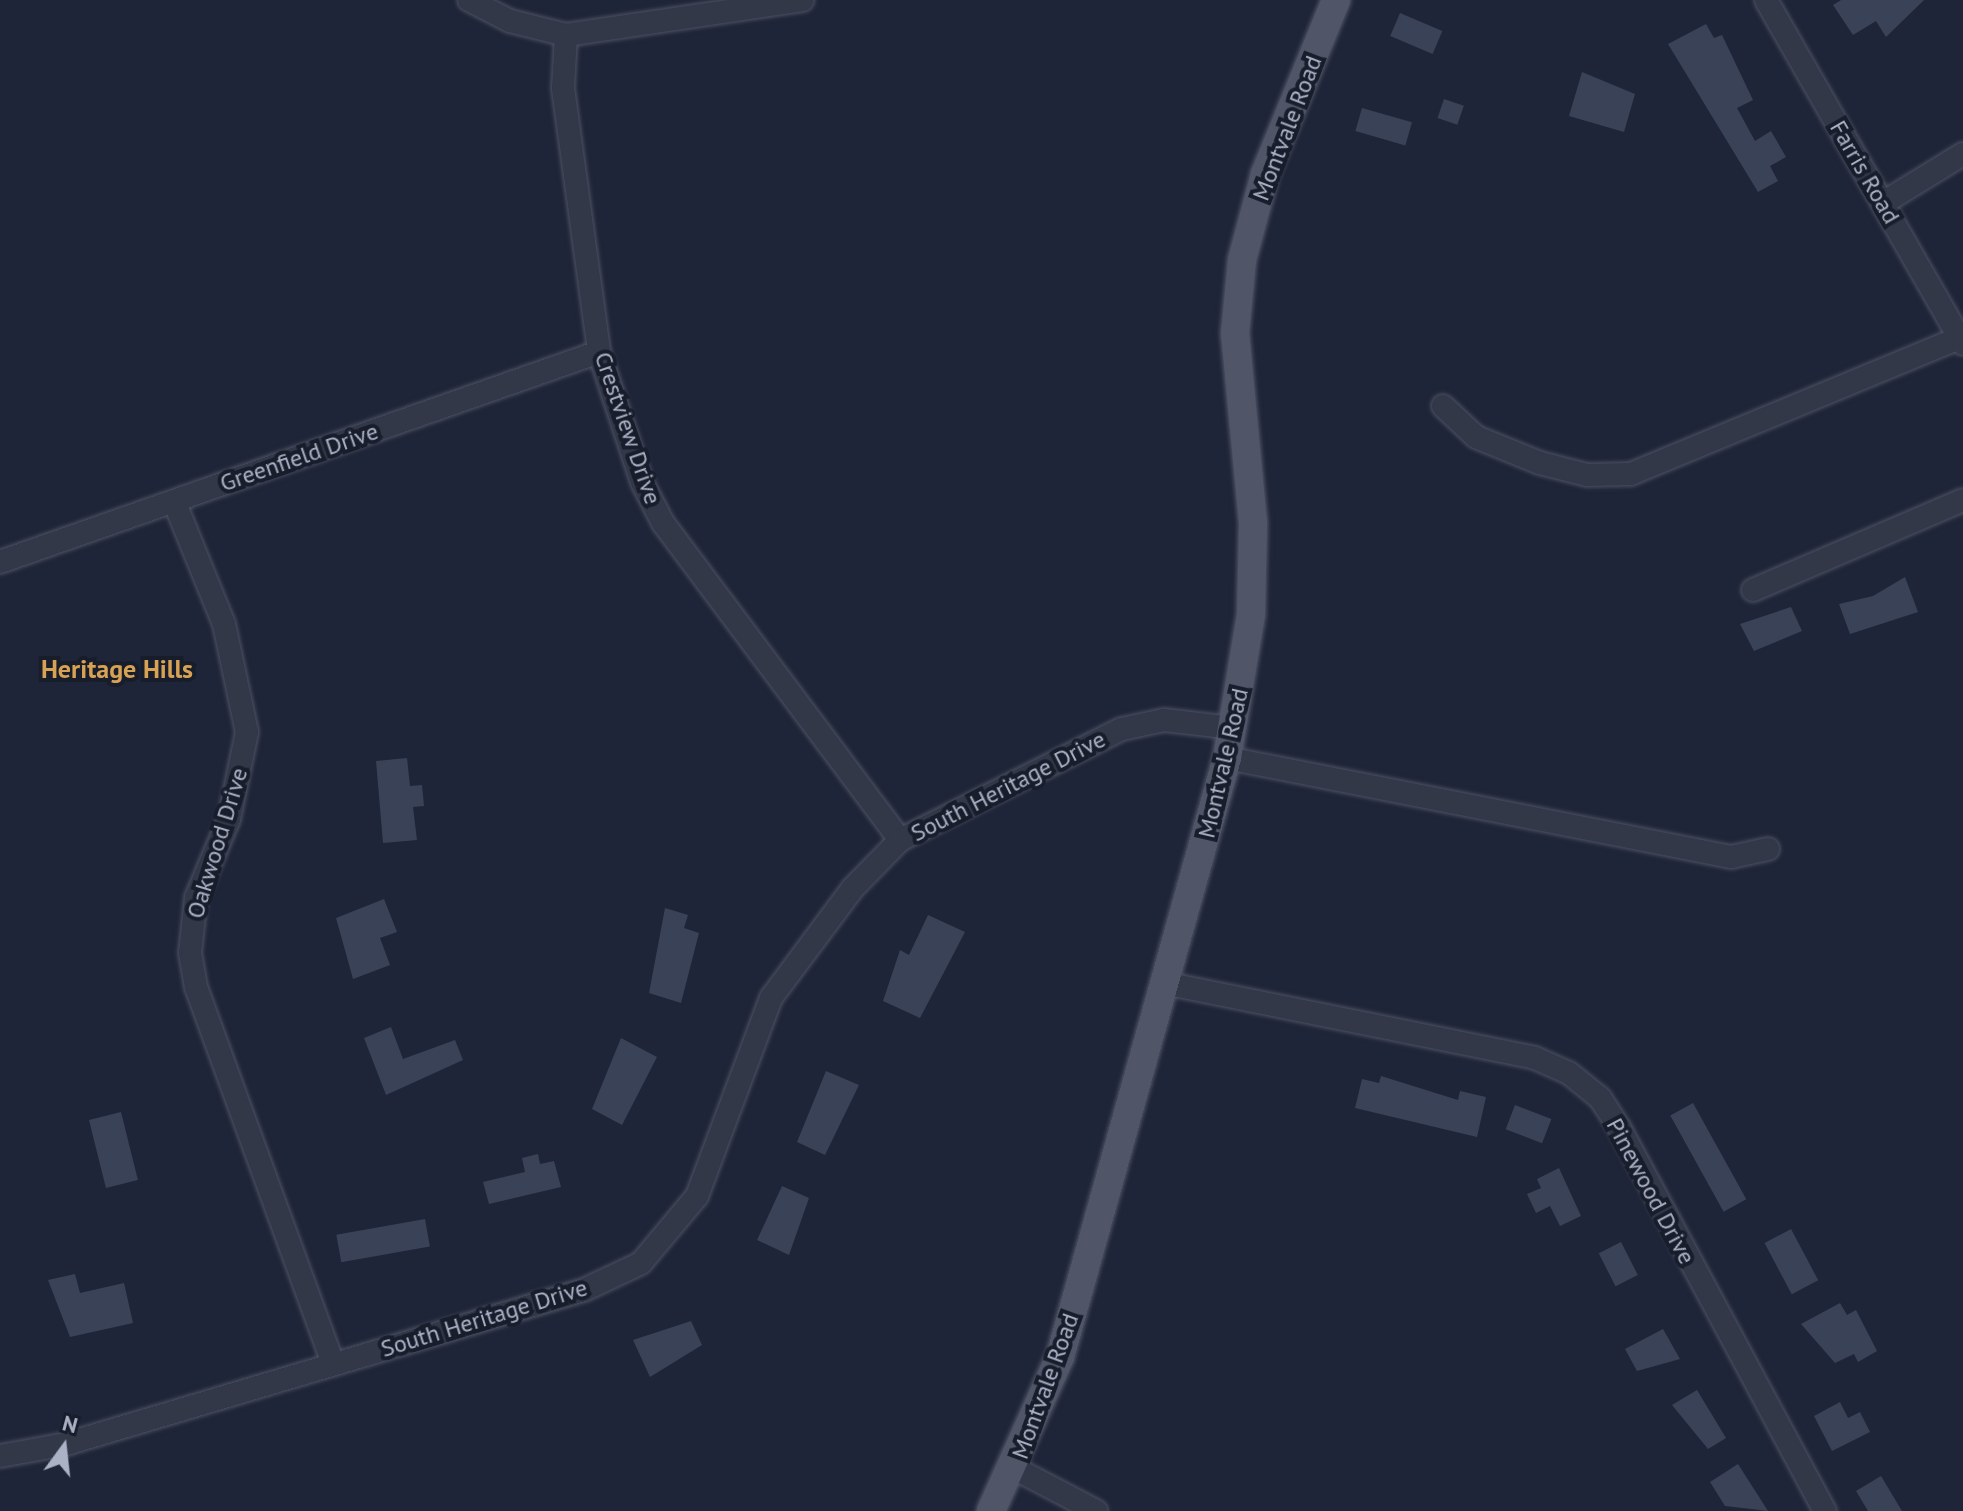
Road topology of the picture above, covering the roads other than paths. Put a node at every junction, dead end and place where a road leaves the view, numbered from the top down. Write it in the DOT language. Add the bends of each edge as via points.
graph roads {
  1 [pos="469,0"];
  2 [pos="802,0"];
  3 [pos="1336,0"];
  4 [pos="1766,0"];
  5 [pos="566,35"];
  6 [pos="1963,154"];
  7 [pos="1883,203"];
  8 [pos="1961,341"];
  9 [pos="599,352"];
  10 [pos="1443,406"];
  11 [pos="1963,500"];
  12 [pos="174,501"];
  13 [pos="0,562"];
  14 [pos="1753,590"];
  15 [pos="1233,728"];
  16 [pos="1227,758"];
  17 [pos="900,840"];
  18 [pos="1768,849"];
  19 [pos="1169,984"];
  20 [pos="333,1364"];
  21 [pos="0,1456"];
  22 [pos="1014,1468"];
  23 [pos="991,1511"];
  24 [pos="1096,1511"];
  25 [pos="1825,1511"];
  1 -- 5 [label="street" via="510,21"];
  2 -- 5 [label="street"];
  3 -- 15 [label="main road, Montvale Road" via="1265,174 1242,260 1235,334 1253,523 1251,614"];
  4 -- 7 [label="street, Farris Road"];
  5 -- 9 [label="street, Crestview Drive" via="563,88"];
  6 -- 7 [label="street"];
  7 -- 8 [label="street, Farris Road"];
  8 -- 10 [label="street" via="1631,474 1587,475 1540,463 1476,437"];
  9 -- 12 [label="street, Greenfield Drive"];
  9 -- 17 [label="street, Crestview Drive" via="663,523"];
  11 -- 14 [label="street"];
  12 -- 13 [label="street, Greenfield Drive"];
  12 -- 20 [label="street, Oakwood Drive" via="224,624 247,732 229,819 196,898 190,953 196,987"];
  15 -- 16 [label="main road, Montvale Road"];
  15 -- 17 [label="street, South Heritage Drive" via="1164,720 1122,729"];
  16 -- 18 [label="street" via="1731,857"];
  16 -- 19 [label="main road, Montvale Road"];
  17 -- 20 [label="street, South Heritage Drive" via="853,888 771,998 697,1196 671,1235 641,1263 584,1290"];
  19 -- 22 [label="main road, Montvale Road" via="1060,1357"];
  19 -- 25 [label="street, Pinewood Drive" via="1535,1058 1569,1073 1600,1098 1620,1129"];
  20 -- 21 [label="street, South Heritage Drive" via="66,1444"];
  22 -- 23 [label="main road, Montvale Road"];
  22 -- 24 [label="street"];
}
